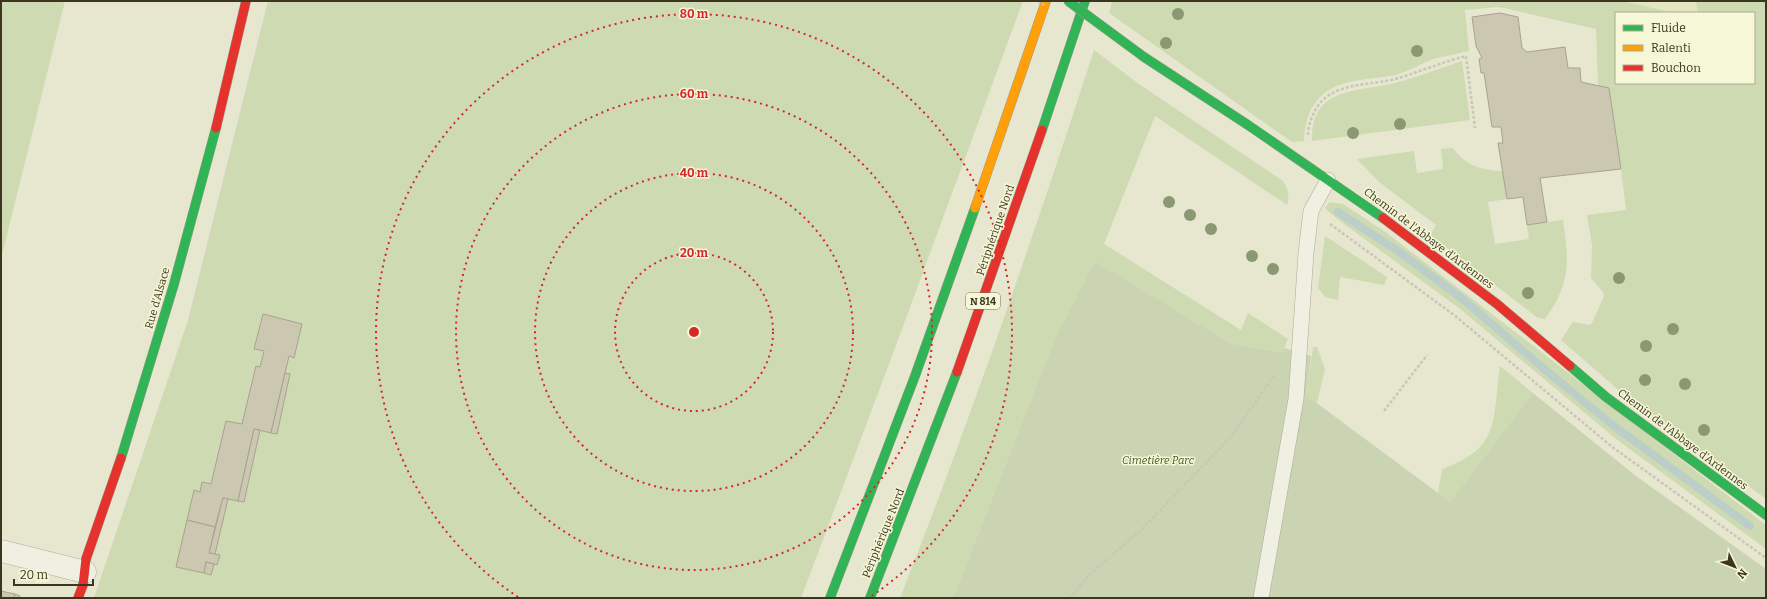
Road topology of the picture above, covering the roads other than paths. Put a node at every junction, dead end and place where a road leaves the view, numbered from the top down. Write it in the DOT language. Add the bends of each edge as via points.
graph roads {
  1 [pos="246,1"];
  2 [pos="1046,1"];
  3 [pos="1068,1"];
  4 [pos="1086,1"];
  5 [pos="1328,180"];
  6 [pos="1764,514"];
  7 [pos="1,551"];
  8 [pos="85,572"];
  9 [pos="78,598"];
  10 [pos="830,598"];
  11 [pos="870,598"];
  12 [pos="1261,598"];
  1 -- 8 [label="main road, Rue d'Alsace" via="217,125 174,284 124,448 86,559"];
  2 -- 10 [label="main road" via="956,261"];
  3 -- 5 [label="main road, Chemin de l'Abbaye d'Ardennes, bridge" via="1144,57"];
  4 -- 11 [label="main road, Périphérique Nord / N 814" via="1002,249 912,495"];
  5 -- 6 [label="main road, Chemin de l'Abbaye d'Ardennes" via="1454,270 1606,397"];
  5 -- 12 [label="lane" via="1311,211 1296,400"];
  7 -- 8 [label="street"];
  8 -- 9 [label="main road, Rue d'Alsace"];
}
